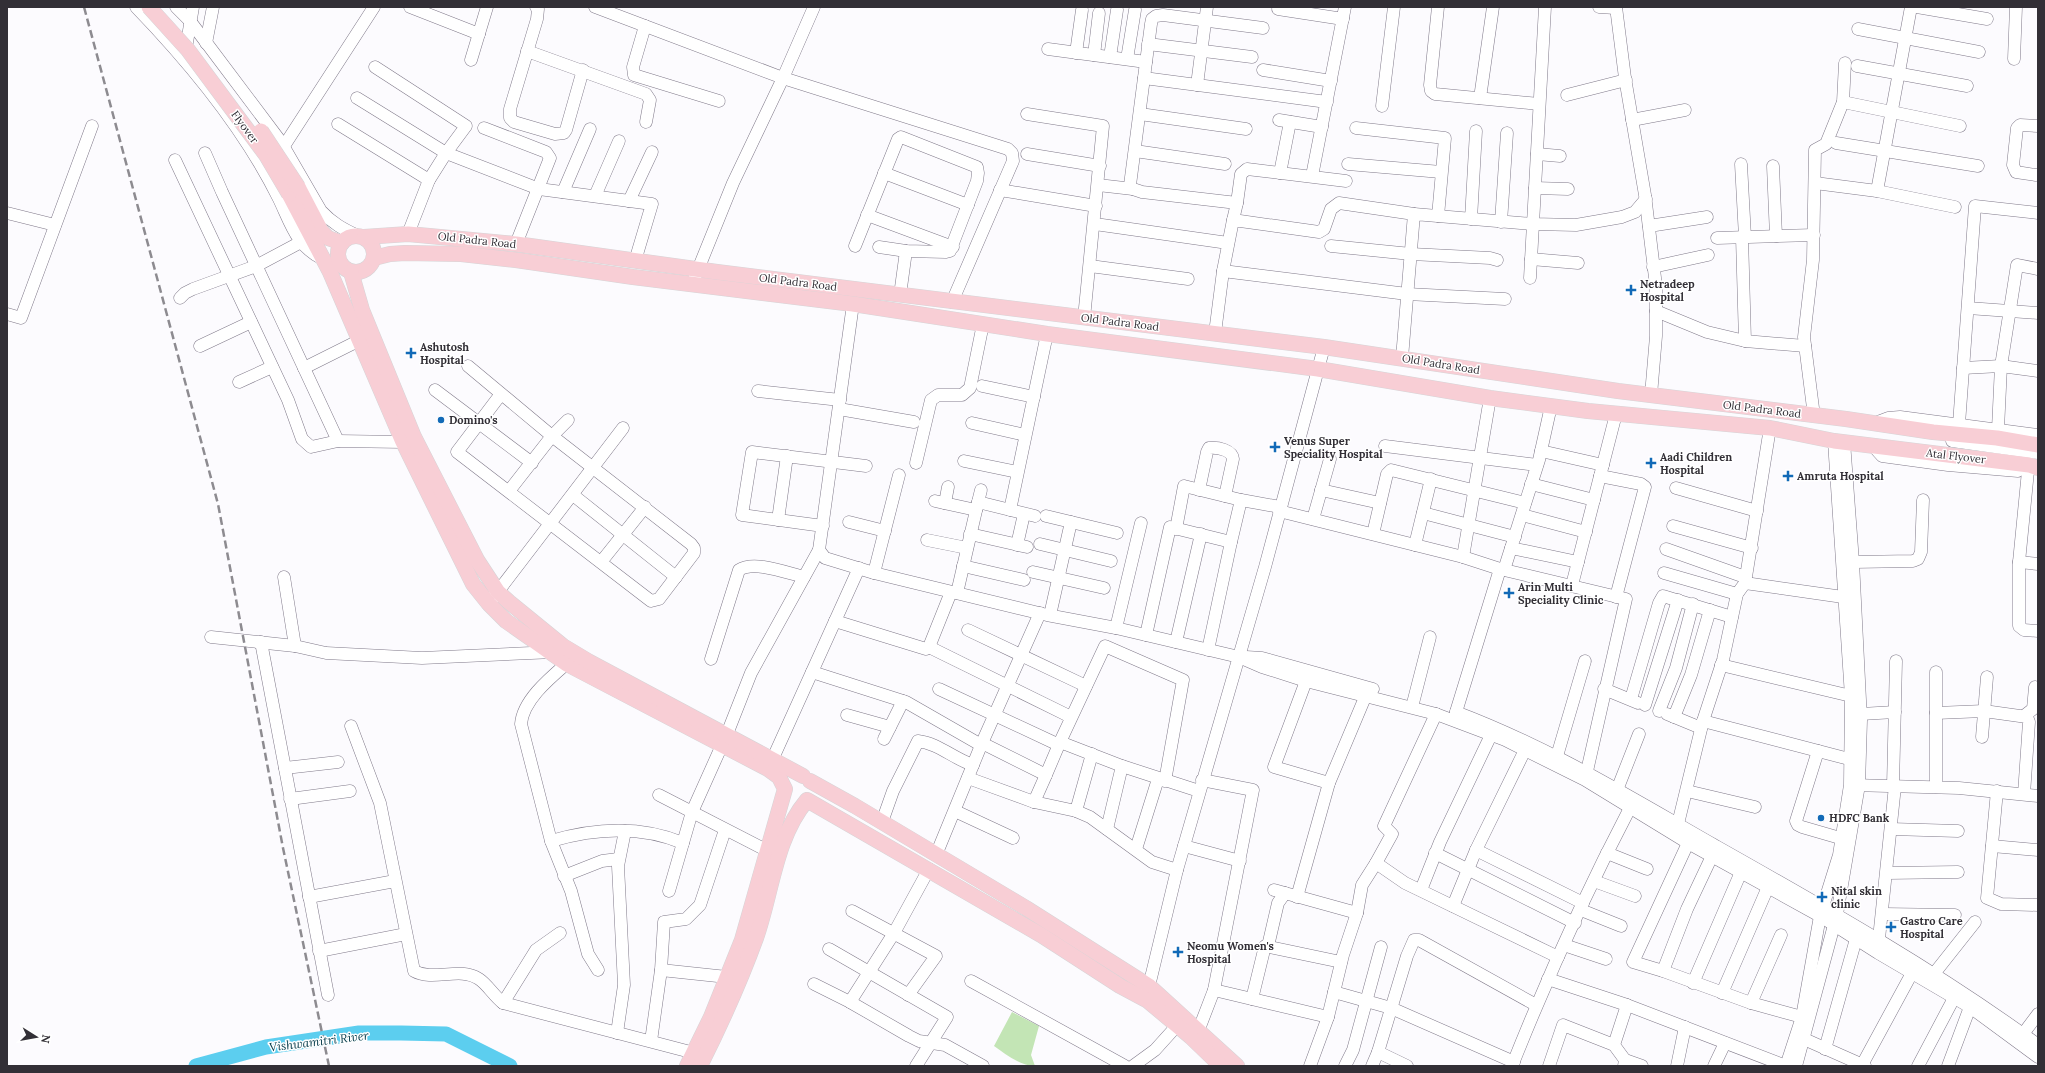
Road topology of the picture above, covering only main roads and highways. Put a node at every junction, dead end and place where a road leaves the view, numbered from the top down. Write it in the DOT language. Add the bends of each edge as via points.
graph roads {
  1 [pos="149,7"];
  2 [pos="162,7"];
  3 [pos="311,224"];
  4 [pos="361,237"];
  5 [pos="342,242"];
  6 [pos="374,258"];
  7 [pos="349,271"];
  8 [pos="340,293"];
  9 [pos="1874,423"];
  10 [pos="2038,445"];
  11 [pos="1873,446"];
  12 [pos="2035,471"];
  13 [pos="565,654"];
  14 [pos="771,764"];
  15 [pos="806,779"];
  16 [pos="785,789"];
  17 [pos="807,800"];
  18 [pos="1146,992"];
  19 [pos="1181,1021"];
  20 [pos="700,1058"];
  21 [pos="687,1066"];
  22 [pos="1221,1066"];
  23 [pos="1237,1066"];
  1 -- 3 [label="main road, Flyover, bridge" via="188,50 255,140"];
  2 -- 3 [label="main road, Flyover, bridge" via="181,26 274,148 298,187"];
  3 -- 5 [label="main road, Flyover" via="328,238"];
  3 -- 8 [label="main road, Flyover" via="323,259"];
  4 -- 5 [label="main road" via="352,236"];
  4 -- 6 [label="main road" via="372,246"];
  4 -- 9 [label="main road, Old Padra Road" via="408,234 516,244 952,302 1324,347 1651,395"];
  5 -- 7 [label="main road" via="339,259"];
  6 -- 7 [label="main road" via="367,268 356,272"];
  6 -- 11 [label="main road, Old Padra Road" via="405,253 461,254 853,304 1047,334 1318,369 1490,398 1616,414 1770,428"];
  7 -- 8 [label="main road" via="342,278"];
  7 -- 13 [label="main road" via="362,310 414,437 477,560 498,592"];
  8 -- 13 [label="main road, Flyover" via="403,442 470,577 488,604 506,620"];
  9 -- 10 [label="main road, Atal Flyover"];
  11 -- 12 [label="main road, Atal Flyover" via="2029,465"];
  13 -- 14 [label="main road"];
  14 -- 15 [label="main road"];
  14 -- 16 [label="main road"];
  15 -- 16 [label="main road" via="790,778"];
  15 -- 17 [label="main road" via="812,790"];
  15 -- 18 [label="main road" via="1026,908"];
  16 -- 17 [label="main road" via="788,797 794,802"];
  16 -- 20 [label="main road" via="742,940 711,1017"];
  17 -- 18 [label="main road" via="1041,935 1120,986"];
  17 -- 20 [label="main road" via="799,809 786,836 756,937 723,1021"];
  18 -- 19 [label="main road"];
  19 -- 22 [label="main road"];
  19 -- 23 [label="main road" via="1199,1029"];
  20 -- 21 [label="main road"];
}
